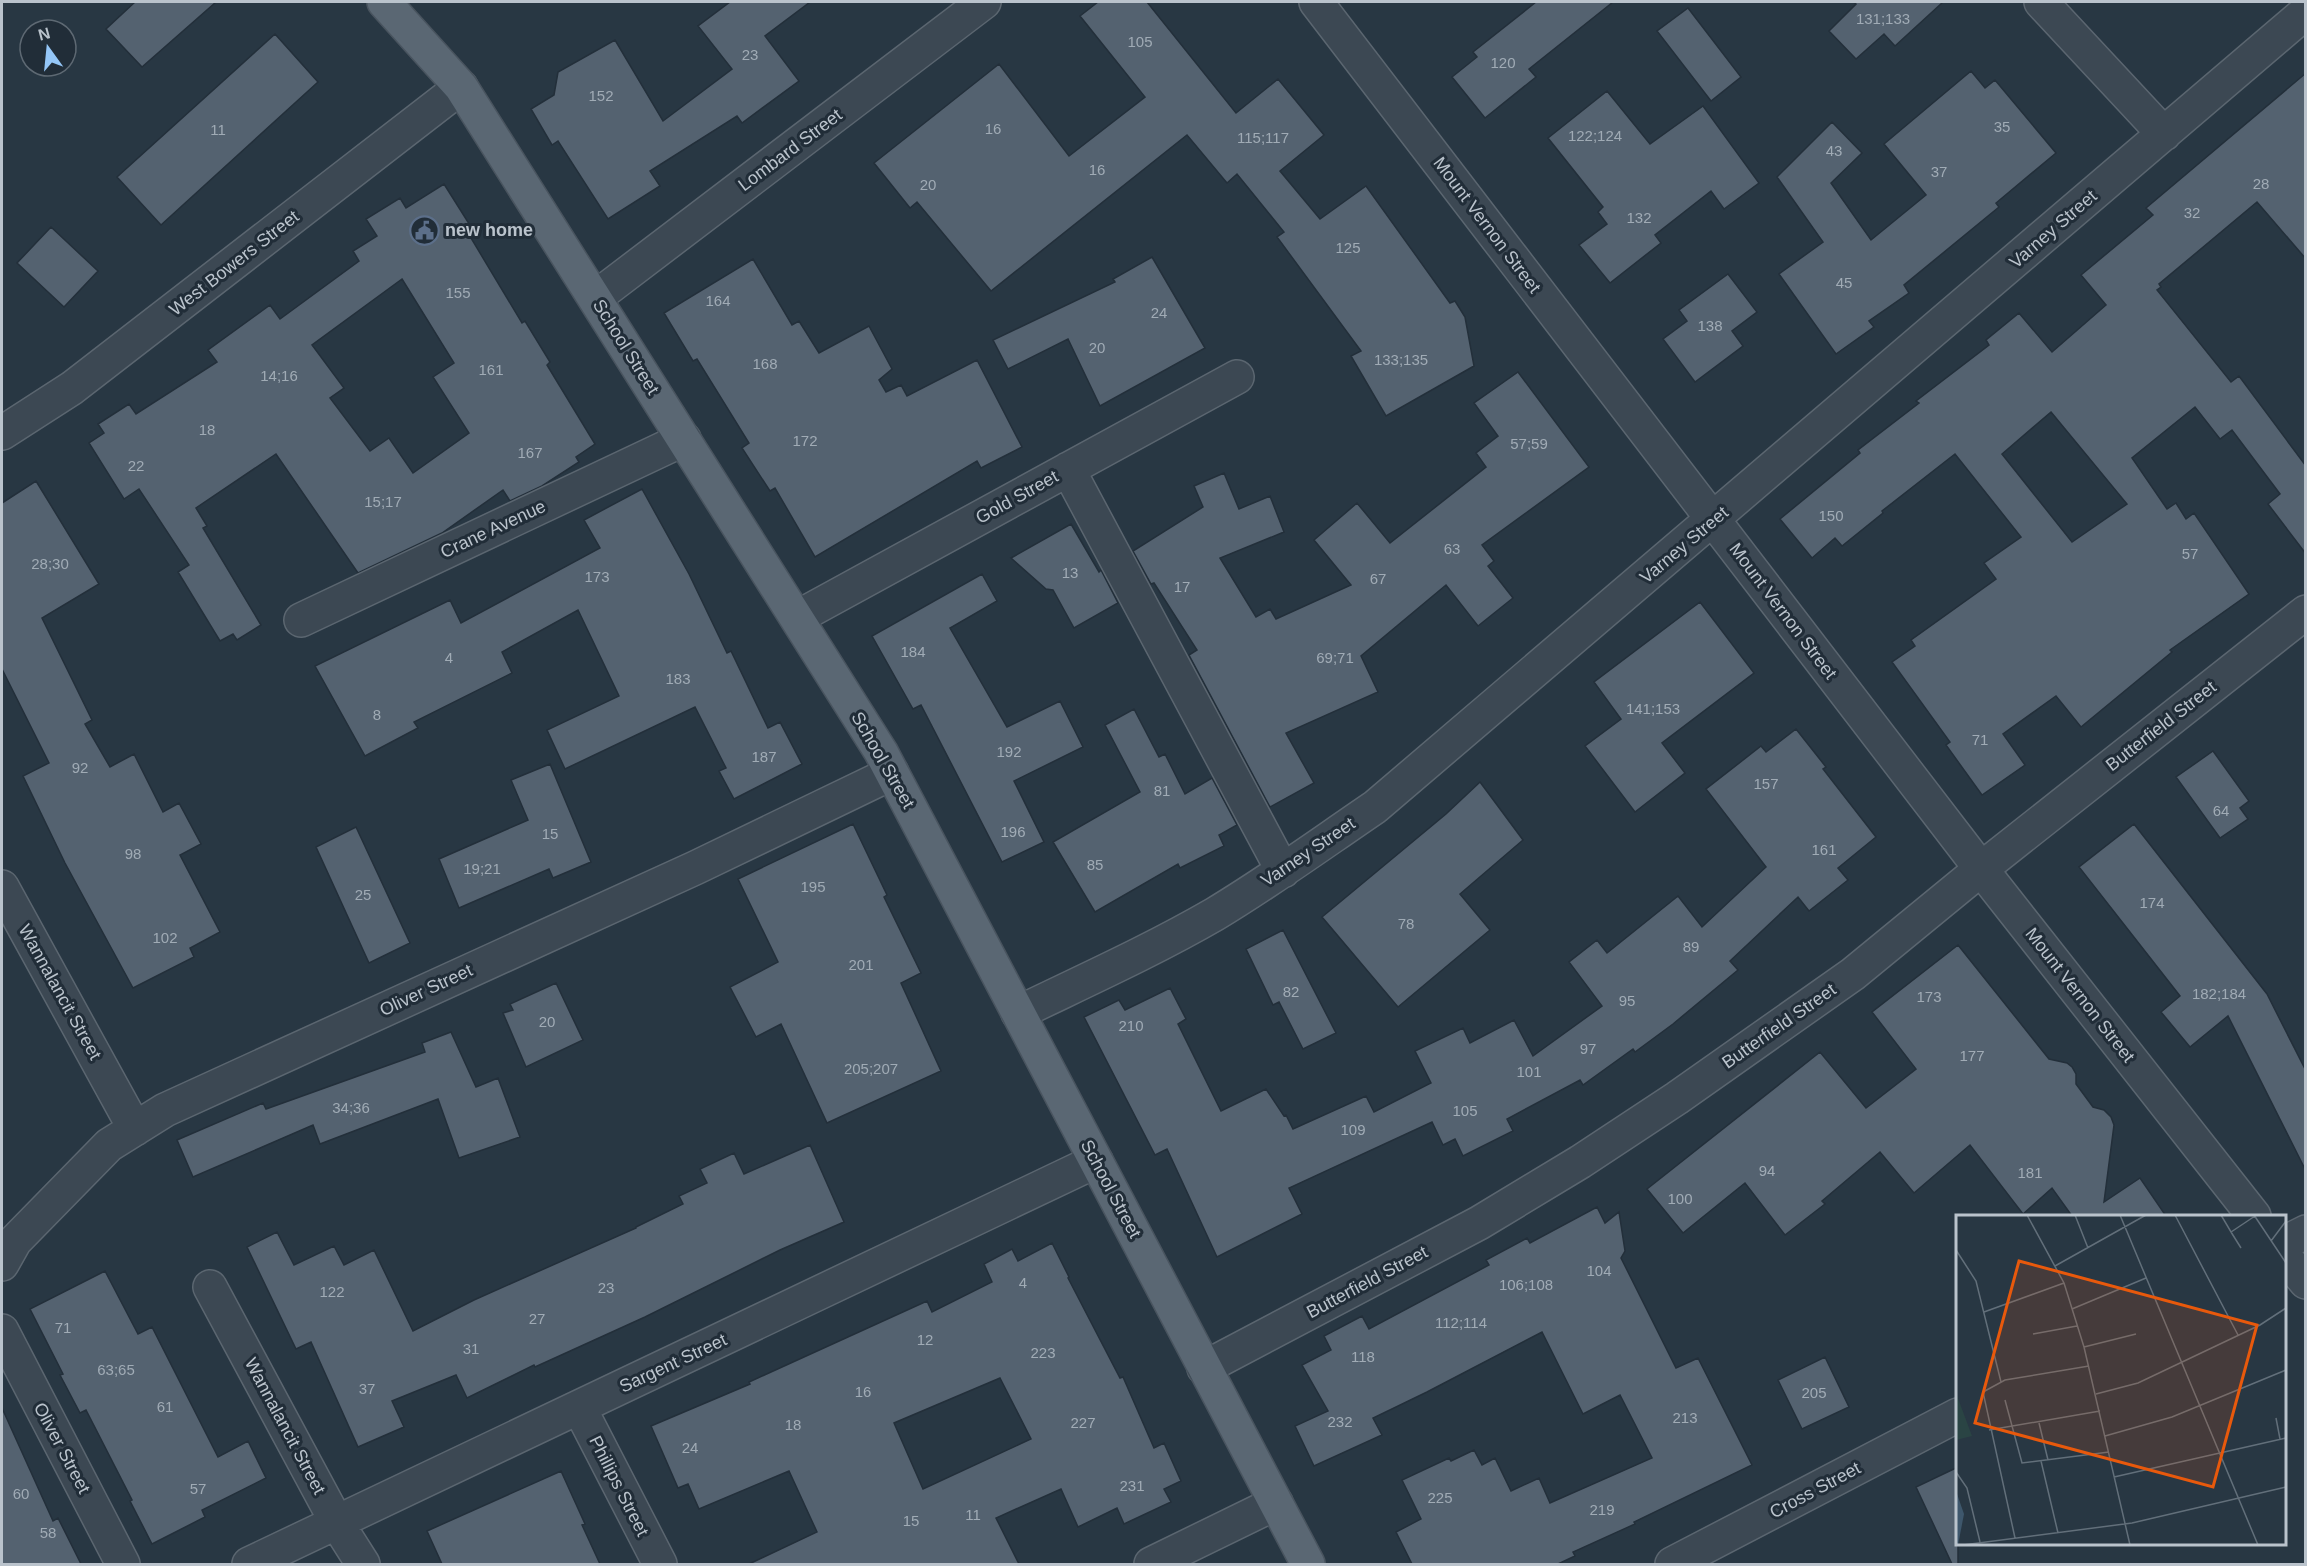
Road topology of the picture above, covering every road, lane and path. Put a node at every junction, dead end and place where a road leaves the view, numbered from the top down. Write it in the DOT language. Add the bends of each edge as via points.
graph roads {
  1 [pos="384,2"];
  2 [pos="984,2"];
  3 [pos="1316,2"];
  4 [pos="2040,2"];
  5 [pos="2306,12"];
  6 [pos="461,87"];
  7 [pos="2164,134"];
  8 [pos="595,298"];
  9 [pos="1237,377"];
  10 [pos="2,433"];
  11 [pos="684,439"];
  12 [pos="1068,469"];
  13 [pos="1713,520"];
  14 [pos="2306,612"];
  15 [pos="798,617"];
  16 [pos="302,620"];
  17 [pos="892,773"];
  18 [pos="1981,869"];
  19 [pos="1283,871"];
  20 [pos="2,887"];
  21 [pos="1018,1012"];
  22 [pos="135,1129"];
  23 [pos="1096,1161"];
  24 [pos="2253,1215"];
  25 [pos="2306,1232"];
  26 [pos="2286,1243"];
  27 [pos="2286,1258"];
  28 [pos="2,1264"];
  29 [pos="2306,1282"];
  30 [pos="210,1287"];
  31 [pos="2,1332"];
  32 [pos="1204,1368"];
  33 [pos="579,1407"];
  34 [pos="1956,1416"];
  35 [pos="1276,1503"];
  36 [pos="337,1523"];
  37 [pos="123,1564"];
  38 [pos="249,1564"];
  39 [pos="363,1564"];
  40 [pos="660,1564"];
  41 [pos="1151,1564"];
  42 [pos="1308,1564"];
  43 [pos="1672,1564"];
  1 -- 6 [label="main road, School Street"];
  2 -- 8 [label="street, Lombard Street"];
  3 -- 13 [label="street, Mount Vernon Street"];
  4 -- 7 [label="street"];
  5 -- 7 [label="street, Varney Street"];
  6 -- 8 [label="main road, School Street"];
  6 -- 10 [label="street, West Bowers Street" via="72,388"];
  7 -- 13 [label="street, Varney Street"];
  8 -- 11 [label="main road, School Street"];
  9 -- 12 [label="street, Gold Street"];
  11 -- 15 [label="main road, School Street"];
  11 -- 16 [label="street, Crane Avenue"];
  12 -- 15 [label="street, Gold Street"];
  12 -- 19 [label="street"];
  13 -- 18 [label="street, Mount Vernon Street"];
  13 -- 19 [label="street, Varney Street" via="1375,807"];
  14 -- 18 [label="street, Butterfield Street"];
  15 -- 17 [label="main road, School Street"];
  17 -- 21 [label="main road, School Street"];
  17 -- 22 [label="street, Oliver Street" via="695,868 165,1110"];
  18 -- 24 [label="street, Mount Vernon Street"];
  18 -- 32 [label="street, Butterfield Street" via="1853,974 1580,1162 1479,1223"];
  19 -- 21 [label="street, Varney Street" via="1143,953"];
  20 -- 22 [label="street, Wannalancit Street"];
  21 -- 23 [label="main road, School Street"];
  22 -- 28 [label="street, Oliver Street" via="109,1145 15,1241"];
  23 -- 32 [label="main road, School Street"];
  23 -- 33 [label="street, Sargent Street"];
  25 -- 26 [label="street"];
  27 -- 29 [label="street"];
  30 -- 36 [label="street, Wannalancit Street"];
  31 -- 37 [label="street, Oliver Street"];
  32 -- 35 [label="main road, School Street"];
  33 -- 36 [label="street, Sargent Street"];
  33 -- 40 [label="street, Phillips Street"];
  34 -- 43 [label="street, Cross Street"];
  35 -- 41 [label="street"];
  35 -- 42 [label="main road, School Street"];
  36 -- 38 [label="street, Sargent Street"];
  36 -- 39 [label="street, Wannalancit Street"];
}
